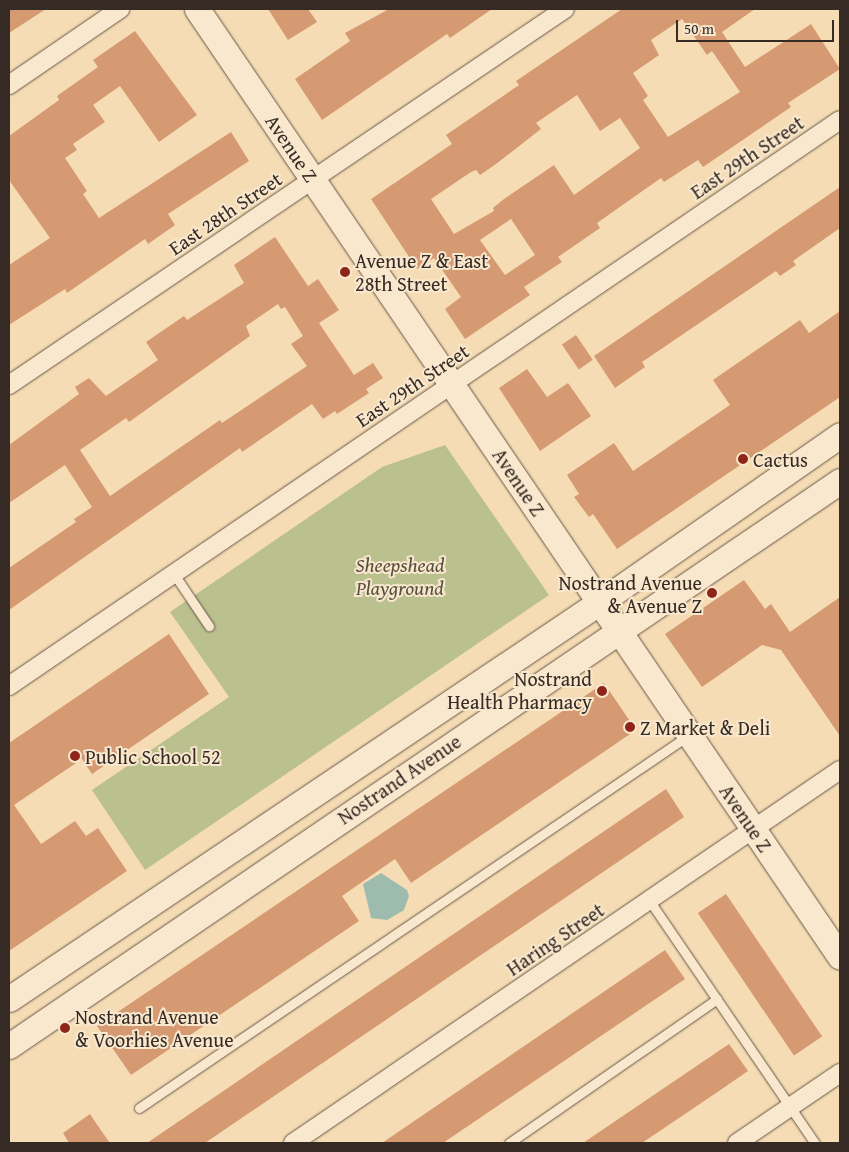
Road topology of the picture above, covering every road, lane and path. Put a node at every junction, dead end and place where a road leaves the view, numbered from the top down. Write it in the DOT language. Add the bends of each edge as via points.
graph roads {
  1 [pos="120,9"];
  2 [pos="197,9"];
  3 [pos="565,9"];
  4 [pos="9,85"];
  5 [pos="840,120"];
  6 [pos="313,178"];
  7 [pos="452,383"];
  8 [pos="9,385"];
  9 [pos="840,435"];
  10 [pos="840,481"];
  11 [pos="174,574"];
  12 [pos="600,602"];
  13 [pos="209,626"];
  14 [pos="619,629"];
  15 [pos="9,686"];
  16 [pos="690,735"];
  17 [pos="840,770"];
  18 [pos="754,829"];
  19 [pos="649,900"];
  20 [pos="840,957"];
  21 [pos="9,999"];
  22 [pos="717,999"];
  23 [pos="9,1046"];
  24 [pos="840,1073"];
  25 [pos="791,1107"];
  26 [pos="139,1108"];
  27 [pos="293,1143"];
  28 [pos="509,1143"];
  29 [pos="737,1143"];
  30 [pos="816,1143"];
  1 -- 4 [label="street"];
  2 -- 6 [label="main road, Avenue Z"];
  3 -- 6 [label="street, East 28th Street"];
  5 -- 7 [label="street, East 29th Street"];
  6 -- 7 [label="main road, Avenue Z"];
  6 -- 8 [label="street, East 28th Street"];
  7 -- 11 [label="street, East 29th Street"];
  7 -- 12 [label="main road, Avenue Z"];
  9 -- 12 [label="main road, Nostrand Avenue"];
  10 -- 14 [label="main road, Nostrand Avenue"];
  11 -- 13 [label="lane"];
  11 -- 15 [label="street, East 29th Street"];
  12 -- 14 [label="main road, Avenue Z"];
  12 -- 21 [label="main road, Nostrand Avenue"];
  14 -- 16 [label="main road, Avenue Z"];
  14 -- 23 [label="main road, Nostrand Avenue"];
  16 -- 18 [label="main road, Avenue Z"];
  16 -- 26 [label="lane"];
  17 -- 18 [label="street, Haring Street"];
  18 -- 19 [label="street, Haring Street"];
  18 -- 20 [label="main road, Avenue Z"];
  19 -- 22 [label="lane"];
  19 -- 27 [label="street, Haring Street"];
  22 -- 25 [label="lane"];
  22 -- 28 [label="lane"];
  24 -- 25 [label="street"];
  25 -- 29 [label="street"];
  25 -- 30 [label="lane"];
}
